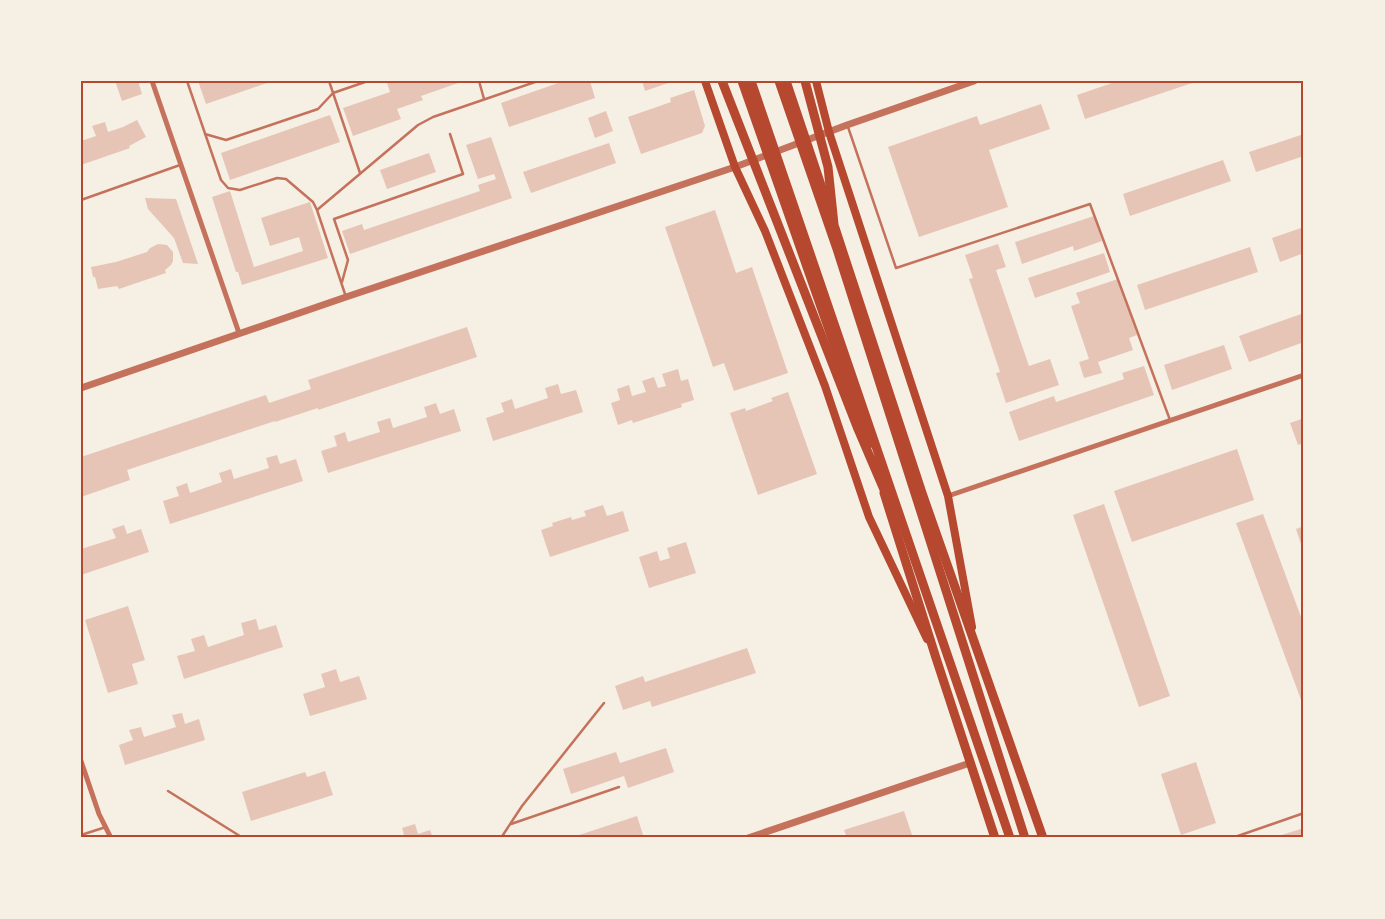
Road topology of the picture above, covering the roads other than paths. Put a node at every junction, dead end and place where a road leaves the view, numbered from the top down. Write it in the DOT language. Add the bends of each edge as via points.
graph roads {
  1 [pos="152,81"];
  2 [pos="187,81"];
  3 [pos="329,81"];
  4 [pos="368,81"];
  5 [pos="479,81"];
  6 [pos="538,81"];
  7 [pos="705,81"];
  8 [pos="722,81"];
  9 [pos="742,81"];
  10 [pos="750,81"];
  11 [pos="779,81"];
  12 [pos="786,81"];
  13 [pos="805,81"];
  14 [pos="816,81"];
  15 [pos="974,81"];
  16 [pos="333,93"];
  17 [pos="484,99"];
  18 [pos="847,125"];
  19 [pos="829,132"];
  20 [pos="205,134"];
  21 [pos="450,134"];
  22 [pos="806,140"];
  23 [pos="768,155"];
  24 [pos="181,165"];
  25 [pos="735,167"];
  26 [pos="360,173"];
  27 [pos="81,200"];
  28 [pos="317,210"];
  29 [pos="837,249"];
  30 [pos="341,284"];
  31 [pos="346,297"];
  32 [pos="238,333"];
  33 [pos="1304,375"];
  34 [pos="81,388"];
  35 [pos="1170,420"];
  36 [pos="948,496"];
  37 [pos="914,558"];
  38 [pos="975,643"];
  39 [pos="936,658"];
  40 [pos="604,703"];
  41 [pos="81,762"];
  42 [pos="970,763"];
  43 [pos="619,787"];
  44 [pos="168,791"];
  45 [pos="1304,813"];
  46 [pos="510,824"];
  47 [pos="106,827"];
  48 [pos="81,835"];
  49 [pos="1242,836"];
  50 [pos="111,838"];
  51 [pos="242,838"];
  52 [pos="501,838"];
  53 [pos="748,838"];
  54 [pos="995,838"];
  55 [pos="1010,838"];
  56 [pos="1025,838"];
  57 [pos="1043,838"];
  58 [pos="1232,838"];
  1 -- 24 [label="street"];
  2 -- 20 [label="lane"];
  3 -- 16 [label="lane"];
  4 -- 16 [label="lane"];
  5 -- 17 [label="lane"];
  6 -- 17 [label="lane"];
  7 -- 25 [label="main road"];
  8 -- 37 [label="main road" via="858,429"];
  9 -- 23 [label="main road"];
  10 -- 37 [label="main road"];
  11 -- 29 [label="main road"];
  12 -- 22 [label="main road"];
  13 -- 29 [label="main road" via="828,167"];
  14 -- 19 [label="main road"];
  15 -- 18 [label="street"];
  16 -- 20 [label="lane" via="318,109 226,140"];
  16 -- 26 [label="lane"];
  17 -- 26 [label="lane" via="418,125"];
  18 -- 19 [label="street"];
  18 -- 35 [label="lane" via="896,268 1090,204"];
  19 -- 22 [label="street"];
  19 -- 36 [label="main road"];
  20 -- 28 [label="lane" via="221,180 228,188 240,190 277,178 286,179"];
  21 -- 30 [label="lane" via="463,174 334,219 348,260"];
  22 -- 23 [label="street"];
  22 -- 38 [label="main road"];
  23 -- 25 [label="street"];
  23 -- 39 [label="main road" via="889,506"];
  24 -- 27 [label="lane"];
  24 -- 32 [label="street"];
  25 -- 31 [label="street"];
  25 -- 39 [label="main road" via="765,231 818,368 869,517"];
  26 -- 28 [label="lane"];
  28 -- 30 [label="lane"];
  29 -- 56 [label="main road"];
  30 -- 31 [label="lane"];
  31 -- 32 [label="street"];
  32 -- 34 [label="street"];
  33 -- 35 [label="street"];
  35 -- 36 [label="street"];
  36 -- 38 [label="main road"];
  37 -- 55 [label="main road"];
  38 -- 57 [label="main road"];
  39 -- 42 [label="main road"];
  40 -- 46 [label="lane"];
  41 -- 47 [label="street"];
  42 -- 53 [label="street"];
  42 -- 54 [label="main road"];
  43 -- 46 [label="lane"];
  44 -- 51 [label="lane"];
  45 -- 49 [label="lane"];
  46 -- 52 [label="lane"];
  47 -- 48 [label="lane"];
  47 -- 50 [label="street"];
  49 -- 58 [label="lane"];
}
